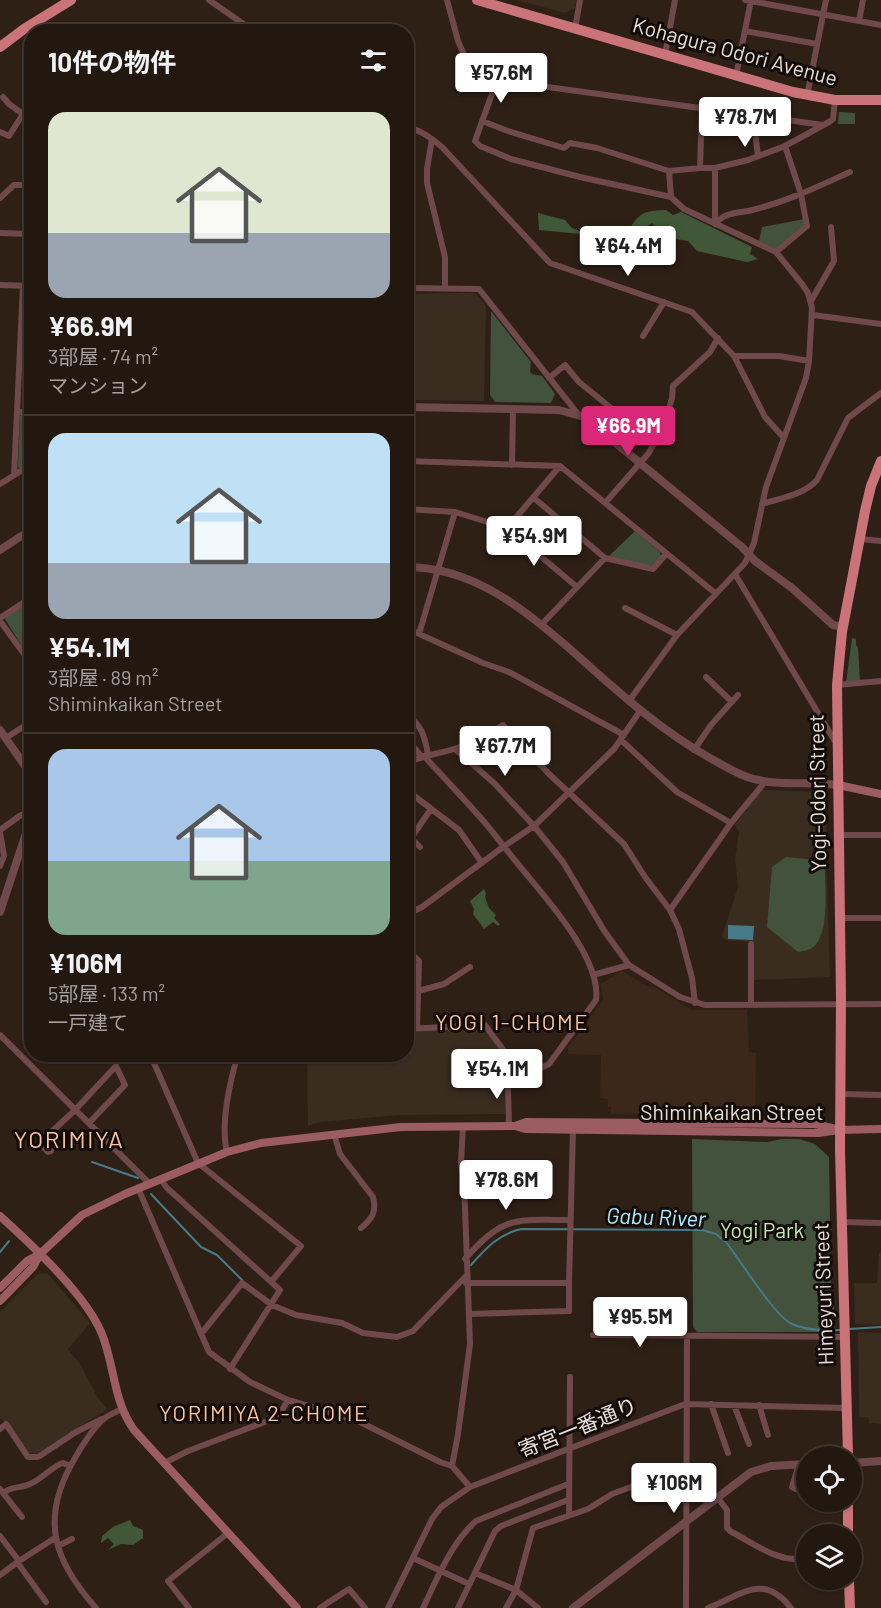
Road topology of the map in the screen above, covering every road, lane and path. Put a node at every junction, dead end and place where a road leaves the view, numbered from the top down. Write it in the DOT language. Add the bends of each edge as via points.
graph roads {
  1 [pos="71,0"];
  2 [pos="209,0"];
  3 [pos="447,0"];
  4 [pos="477,0"];
  5 [pos="580,0"];
  6 [pos="675,0"];
  7 [pos="749,0"];
  8 [pos="790,0"];
  9 [pos="826,0"];
  10 [pos="863,0"];
  11 [pos="789,8"];
  12 [pos="824,15"];
  13 [pos="859,21"];
  14 [pos="32,24"];
  15 [pos="244,24"];
  16 [pos="881,26"];
  17 [pos="24,29"];
  18 [pos="575,29"];
  19 [pos="745,31"];
  20 [pos="817,44"];
  21 [pos="0,48"];
  22 [pos="665,55"];
  23 [pos="736,76"];
  24 [pos="496,80"];
  25 [pos="807,96"];
  26 [pos="3,97"];
  27 [pos="835,100"];
  28 [pos="881,100"];
  29 [pos="702,108"];
  30 [pos="753,116"];
  31 [pos="482,121"];
  32 [pos="823,125"];
  33 [pos="414,129"];
  34 [pos="0,132"];
  35 [pos="432,139"];
  36 [pos="785,147"];
  37 [pos="758,156"];
  38 [pos="700,168"];
  39 [pos="715,168"];
  40 [pos="669,171"];
  41 [pos="849,172"];
  42 [pos="24,185"];
  43 [pos="801,194"];
  44 [pos="671,197"];
  45 [pos="0,198"];
  46 [pos="715,224"];
  47 [pos="831,227"];
  48 [pos="0,233"];
  49 [pos="24,234"];
  50 [pos="776,252"];
  51 [pos="0,285"];
  52 [pos="23,286"];
  53 [pos="414,288"];
  54 [pos="446,288"];
  55 [pos="664,302"];
  56 [pos="810,302"];
  57 [pos="813,315"];
  58 [pos="881,324"];
  59 [pos="643,336"];
  60 [pos="718,338"];
  61 [pos="734,356"];
  62 [pos="809,361"];
  63 [pos="549,378"];
  64 [pos="881,393"];
  65 [pos="565,399"];
  66 [pos="414,407"];
  67 [pos="513,409"];
  68 [pos="558,410"];
  69 [pos="18,412"];
  70 [pos="24,412"];
  71 [pos="578,414"];
  72 [pos="784,438"];
  73 [pos="654,443"];
  74 [pos="414,461"];
  75 [pos="881,461"];
  76 [pos="640,463"];
  77 [pos="512,465"];
  78 [pos="560,466"];
  79 [pos="24,469"];
  80 [pos="14,475"];
  81 [pos="0,484"];
  82 [pos="534,498"];
  83 [pos="605,503"];
  84 [pos="762,504"];
  85 [pos="414,509"];
  86 [pos="455,512"];
  87 [pos="507,528"];
  88 [pos="24,534"];
  89 [pos="860,539"];
  90 [pos="881,540"];
  91 [pos="0,550"];
  92 [pos="666,554"];
  93 [pos="749,554"];
  94 [pos="606,558"];
  95 [pos="414,568"];
  96 [pos="439,570"];
  97 [pos="735,574"];
  98 [pos="577,587"];
  99 [pos="715,593"];
  100 [pos="24,603"];
  101 [pos="625,608"];
  102 [pos="0,620"];
  103 [pos="541,625"];
  104 [pos="843,627"];
  105 [pos="414,632"];
  106 [pos="419,634"];
  107 [pos="677,635"];
  108 [pos="24,653"];
  109 [pos="706,677"];
  110 [pos="881,681"];
  111 [pos="837,685"];
  112 [pos="738,695"];
  113 [pos="629,701"];
  114 [pos="732,702"];
  115 [pos="640,711"];
  116 [pos="414,719"];
  117 [pos="24,726"];
  118 [pos="0,730"];
  119 [pos="622,737"];
  120 [pos="6,738"];
  121 [pos="837,743"];
  122 [pos="414,746"];
  123 [pos="455,749"];
  124 [pos="694,750"];
  125 [pos="425,756"];
  126 [pos="414,760"];
  127 [pos="24,764"];
  128 [pos="765,782"];
  129 [pos="838,785"];
  130 [pos="569,793"];
  131 [pos="881,794"];
  132 [pos="414,796"];
  133 [pos="431,809"];
  134 [pos="24,814"];
  135 [pos="0,822"];
  136 [pos="731,823"];
  137 [pos="7,826"];
  138 [pos="534,826"];
  139 [pos="0,831"];
  140 [pos="414,834"];
  141 [pos="838,835"];
  142 [pos="881,835"];
  143 [pos="24,838"];
  144 [pos="414,841"];
  145 [pos="420,847"];
  146 [pos="503,847"];
  147 [pos="482,863"];
  148 [pos="0,866"];
  149 [pos="670,910"];
  150 [pos="414,911"];
  151 [pos="0,912"];
  152 [pos="840,918"];
  153 [pos="881,918"];
  154 [pos="751,944"];
  155 [pos="414,957"];
  156 [pos="629,965"];
  157 [pos="470,967"];
  158 [pos="593,975"];
  159 [pos="418,991"];
  160 [pos="695,1003"];
  161 [pos="841,1004"];
  162 [pos="881,1004"];
  163 [pos="751,1005"];
  164 [pos="414,1028"];
  165 [pos="417,1028"];
  166 [pos="0,1035"];
  167 [pos="24,1059"];
  168 [pos="27,1062"];
  169 [pos="154,1062"];
  170 [pos="235,1062"];
  171 [pos="508,1074"];
  172 [pos="839,1094"];
  173 [pos="881,1095"];
  174 [pos="75,1110"];
  175 [pos="89,1123"];
  176 [pos="463,1126"];
  177 [pos="512,1126"];
  178 [pos="573,1126"];
  179 [pos="881,1129"];
  180 [pos="839,1130"];
  181 [pos="334,1134"];
  182 [pos="51,1150"];
  183 [pos="227,1152"];
  184 [pos="198,1163"];
  185 [pos="161,1179"];
  186 [pos="150,1184"];
  187 [pos="138,1188"];
  188 [pos="0,1216"];
  189 [pos="570,1222"];
  190 [pos="842,1222"];
  191 [pos="881,1223"];
  192 [pos="361,1228"];
  193 [pos="40,1254"];
  194 [pos="465,1262"];
  195 [pos="466,1278"];
  196 [pos="271,1282"];
  197 [pos="569,1283"];
  198 [pos="0,1288"];
  199 [pos="0,1301"];
  200 [pos="272,1305"];
  201 [pos="470,1314"];
  202 [pos="845,1332"];
  203 [pos="201,1334"];
  204 [pos="593,1335"];
  205 [pos="687,1337"];
  206 [pos="231,1369"];
  207 [pos="570,1377"];
  208 [pos="288,1400"];
  209 [pos="686,1404"];
  210 [pos="711,1404"];
  211 [pos="734,1405"];
  212 [pos="759,1405"];
  213 [pos="847,1408"];
  214 [pos="122,1409"];
  215 [pos="104,1418"];
  216 [pos="0,1429"];
  217 [pos="768,1435"];
  218 [pos="749,1444"];
  219 [pos="848,1446"];
  220 [pos="570,1448"];
  221 [pos="728,1453"];
  222 [pos="881,1461"];
  223 [pos="862,1462"];
  224 [pos="164,1463"];
  225 [pos="796,1464"];
  226 [pos="70,1466"];
  227 [pos="452,1466"];
  228 [pos="685,1467"];
  229 [pos="796,1479"];
  230 [pos="568,1484"];
  231 [pos="470,1487"];
  232 [pos="796,1489"];
  233 [pos="1,1491"];
  234 [pos="717,1497"];
  235 [pos="568,1500"];
  236 [pos="569,1515"];
  237 [pos="22,1517"];
  238 [pos="686,1521"];
  239 [pos="228,1533"];
  240 [pos="0,1537"];
  241 [pos="55,1538"];
  242 [pos="72,1539"];
  243 [pos="58,1546"];
  244 [pos="413,1557"];
  245 [pos="796,1559"];
  246 [pos="18,1561"];
  247 [pos="441,1572"];
  248 [pos="474,1573"];
  249 [pos="0,1575"];
  250 [pos="469,1584"];
  251 [pos="516,1590"];
  252 [pos="849,1590"];
  253 [pos="46,1602"];
  254 [pos="96,1608"];
  255 [pos="189,1608"];
  256 [pos="297,1608"];
  257 [pos="320,1608"];
  258 [pos="365,1608"];
  259 [pos="388,1608"];
  260 [pos="423,1608"];
  261 [pos="458,1608"];
  262 [pos="506,1608"];
  263 [pos="538,1608"];
  264 [pos="573,1608"];
  265 [pos="686,1608"];
  266 [pos="708,1608"];
  267 [pos="791,1608"];
  268 [pos="850,1608"];
  1 -- 14 [label="highway"];
  2 -- 15 [label="street"];
  3 -- 24 [label="street" via="466,59"];
  4 -- 18 [label="highway, Kohagura Odori Avenue"];
  5 -- 18 [label="street"];
  6 -- 22 [label="street"];
  7 -- 11 [label="street"];
  7 -- 19 [label="street"];
  8 -- 11 [label="street"];
  9 -- 12 [label="street"];
  10 -- 13 [label="street"];
  11 -- 12 [label="street"];
  12 -- 13 [label="street"];
  12 -- 20 [label="street"];
  13 -- 16 [label="street"];
  17 -- 21 [label="highway"];
  18 -- 22 [label="highway, Kohagura Odori Avenue"];
  19 -- 20 [label="street"];
  19 -- 23 [label="street"];
  20 -- 25 [label="street"];
  22 -- 23 [label="highway, Kohagura Odori Avenue"];
  23 -- 25 [label="highway, Kohagura Odori Avenue"];
  24 -- 29 [label="street"];
  24 -- 31 [label="street"];
  25 -- 27 [label="highway, Kohagura Odori Avenue"];
  26 -- 34 [label="street" via="23,114 9,135"];
  27 -- 28 [label="highway, Kohagura Odori Avenue"];
  27 -- 32 [label="street" via="833,119"];
  29 -- 30 [label="street"];
  29 -- 38 [label="street"];
  30 -- 32 [label="street"];
  30 -- 37 [label="street"];
  31 -- 40 [label="street" via="564,148 570,143 597,148"];
  31 -- 44 [label="street" via="475,141 511,159"];
  32 -- 36 [label="street"];
  33 -- 35 [label="street"];
  35 -- 54 [label="street" via="427,183 445,257"];
  35 -- 55 [label="street" via="550,263"];
  36 -- 37 [label="street"];
  36 -- 43 [label="street"];
  37 -- 39 [label="street"];
  38 -- 39 [label="street"];
  38 -- 40 [label="street"];
  39 -- 46 [label="street"];
  40 -- 44 [label="street"];
  41 -- 43 [label="street"];
  42 -- 45 [label="street" via="14,185"];
  43 -- 46 [label="street" via="763,208 722,216"];
  43 -- 50 [label="street" via="807,226"];
  44 -- 46 [label="street" via="684,209"];
  46 -- 50 [label="street"];
  47 -- 56 [label="street" via="834,261"];
  48 -- 49 [label="street"];
  50 -- 56 [label="street" via="802,284"];
  51 -- 52 [label="street"];
  52 -- 69 [label="street"];
  53 -- 54 [label="street"];
  54 -- 63 [label="street" via="479,289"];
  55 -- 59 [label="street"];
  55 -- 60 [label="street" via="692,312"];
  56 -- 57 [label="street"];
  57 -- 58 [label="street"];
  57 -- 62 [label="street"];
  60 -- 61 [label="street"];
  60 -- 73 [label="street" via="710,352 673,387 666,422"];
  61 -- 62 [label="street"];
  61 -- 72 [label="street" via="765,417"];
  62 -- 72 [label="street"];
  63 -- 65 [label="street"];
  63 -- 73 [label="street" via="566,365 579,382"];
  64 -- 84 [label="street" via="848,418 812,486"];
  65 -- 68 [label="street"];
  65 -- 71 [label="street"];
  66 -- 67 [label="street"];
  67 -- 68 [label="street"];
  67 -- 77 [label="street"];
  68 -- 71 [label="street"];
  69 -- 70 [label="street"];
  69 -- 80 [label="street"];
  71 -- 76 [label="street"];
  72 -- 84 [label="street"];
  73 -- 76 [label="street"];
  74 -- 77 [label="street"];
  75 -- 89 [label="highway, Yogi-Odori Street" via="871,486"];
  76 -- 83 [label="street"];
  76 -- 93 [label="street"];
  77 -- 78 [label="street"];
  78 -- 82 [label="street"];
  78 -- 83 [label="street"];
  79 -- 80 [label="street"];
  80 -- 81 [label="street"];
  82 -- 87 [label="street"];
  82 -- 94 [label="street"];
  83 -- 92 [label="street"];
  84 -- 93 [label="street"];
  85 -- 86 [label="street"];
  86 -- 87 [label="street"];
  86 -- 96 [label="street"];
  87 -- 98 [label="street"];
  88 -- 91 [label="street"];
  89 -- 90 [label="street"];
  89 -- 104 [label="highway, Yogi-Odori Street"];
  92 -- 94 [label="street" via="652,569"];
  92 -- 99 [label="street"];
  93 -- 97 [label="street"];
  93 -- 104 [label="street" via="832,625"];
  94 -- 98 [label="street"];
  95 -- 96 [label="street"];
  96 -- 103 [label="street" via="482,584"];
  96 -- 106 [label="street"];
  97 -- 99 [label="street"];
  97 -- 121 [label="street"];
  98 -- 103 [label="street"];
  99 -- 107 [label="street"];
  100 -- 102 [label="street"];
  101 -- 107 [label="street"];
  102 -- 108 [label="street"];
  103 -- 113 [label="street"];
  104 -- 111 [label="highway, Yogi-Odori Street"];
  105 -- 106 [label="street"];
  106 -- 119 [label="street" via="508,672"];
  107 -- 113 [label="street"];
  109 -- 114 [label="street"];
  110 -- 111 [label="street"];
  111 -- 121 [label="highway, Yogi-Odori Street"];
  112 -- 114 [label="street"];
  113 -- 115 [label="street"];
  114 -- 124 [label="street"];
  115 -- 119 [label="street"];
  115 -- 124 [label="street"];
  116 -- 125 [label="street" via="423,731"];
  117 -- 120 [label="street"];
  118 -- 120 [label="street"];
  119 -- 130 [label="street"];
  119 -- 136 [label="street" via="678,792"];
  120 -- 127 [label="street"];
  121 -- 129 [label="highway, Yogi-Odori Street"];
  122 -- 125 [label="street"];
  123 -- 125 [label="street"];
  123 -- 130 [label="street" via="504,725"];
  123 -- 138 [label="street"];
  124 -- 128 [label="street" via="741,775"];
  125 -- 126 [label="street"];
  125 -- 146 [label="street"];
  128 -- 129 [label="street"];
  128 -- 136 [label="street"];
  129 -- 131 [label="main road"];
  129 -- 141 [label="highway, Yogi-Odori Street"];
  130 -- 138 [label="street"];
  130 -- 149 [label="street" via="623,842"];
  132 -- 133 [label="street"];
  133 -- 140 [label="street"];
  133 -- 147 [label="street" via="459,830"];
  134 -- 137 [label="street"];
  135 -- 137 [label="street"];
  136 -- 149 [label="street"];
  137 -- 139 [label="street"];
  138 -- 146 [label="street"];
  138 -- 156 [label="street" via="563,862"];
  139 -- 148 [label="street" via="4,856"];
  141 -- 142 [label="street"];
  141 -- 152 [label="highway, Yogi-Odori Street"];
  143 -- 151 [label="street"];
  144 -- 145 [label="street"];
  146 -- 147 [label="street"];
  146 -- 158 [label="street" via="554,907 586,956"];
  147 -- 150 [label="street"];
  149 -- 160 [label="street" via="686,955"];
  152 -- 153 [label="street"];
  152 -- 161 [label="highway, Yogi-Odori Street"];
  154 -- 163 [label="street"];
  155 -- 159 [label="street" via="419,961"];
  156 -- 158 [label="street"];
  156 -- 160 [label="street"];
  157 -- 159 [label="street" via="444,984"];
  158 -- 171 [label="street" via="596,1000 554,1059 542,1069"];
  159 -- 165 [label="street"];
  160 -- 163 [label="street"];
  161 -- 162 [label="street"];
  161 -- 163 [label="street"];
  161 -- 172 [label="highway, Yogi-Odori Street"];
  164 -- 165 [label="street"];
  165 -- 171 [label="street" via="485,1025 507,1055"];
  166 -- 167 [label="street"];
  168 -- 174 [label="street"];
  169 -- 184 [label="street"];
  170 -- 183 [label="street" via="224,1136"];
  171 -- 177 [label="street"];
  172 -- 173 [label="street"];
  172 -- 180 [label="highway, Yogi-Odori Street"];
  174 -- 175 [label="street"];
  174 -- 175 [label="street" via="116,1066 125,1084"];
  174 -- 182 [label="street" via="46,1137 43,1147"];
  175 -- 186 [label="street"];
  176 -- 177 [label="main road, Shiminkaikan Street"];
  176 -- 181 [label="main road, Shiminkaikan Street"];
  176 -- 194 [label="street"];
  177 -- 178 [label="main road, Shiminkaikan Street"];
  178 -- 180 [label="main road, Shiminkaikan Street" via="818,1133"];
  178 -- 189 [label="street"];
  179 -- 180 [label="main road, Shiminkaikan Street"];
  180 -- 190 [label="highway, Himeyuri Street"];
  181 -- 183 [label="main road, Shiminkaikan Street" via="261,1143"];
  181 -- 192 [label="street" via="340,1154 373,1197 372,1218"];
  183 -- 184 [label="main road, Shiminkaikan Street"];
  184 -- 185 [label="main road, Shiminkaikan Street"];
  184 -- 196 [label="street" via="301,1246"];
  185 -- 186 [label="main road, Shiminkaikan Street"];
  185 -- 196 [label="street"];
  186 -- 187 [label="main road, Shiminkaikan Street"];
  187 -- 193 [label="main road, Shiminkaikan Street" via="82,1215"];
  187 -- 203 [label="street"];
  188 -- 193 [label="main road"];
  189 -- 194 [label="street" via="511,1222 493,1231"];
  189 -- 197 [label="street"];
  190 -- 191 [label="street"];
  190 -- 202 [label="highway, Himeyuri Street"];
  193 -- 198 [label="main road" via="27,1261"];
  193 -- 199 [label="main road" via="33,1267"];
  193 -- 214 [label="main road" via="96,1320"];
  194 -- 195 [label="street"];
  195 -- 197 [label="street"];
  195 -- 200 [label="street" via="413,1330 397,1338 363,1333 342,1323 296,1315"];
  195 -- 201 [label="street"];
  196 -- 200 [label="street" via="280,1290"];
  197 -- 201 [label="street" via="569,1311"];
  200 -- 203 [label="street" via="242,1283"];
  200 -- 206 [label="street"];
  201 -- 227 [label="street" via="470,1344"];
  202 -- 205 [label="street"];
  202 -- 213 [label="highway, Himeyuri Street"];
  203 -- 206 [label="street" via="209,1352"];
  204 -- 205 [label="street"];
  205 -- 209 [label="street"];
  206 -- 208 [label="street"];
  207 -- 220 [label="street"];
  208 -- 224 [label="street" via="278,1418"];
  208 -- 227 [label="street" via="356,1420"];
  209 -- 210 [label="street, 寄宮一番通り"];
  209 -- 220 [label="street, 寄宮一番通り"];
  209 -- 228 [label="street"];
  210 -- 211 [label="street, 寄宮一番通り"];
  210 -- 221 [label="street"];
  211 -- 212 [label="street, 寄宮一番通り"];
  211 -- 218 [label="street"];
  212 -- 213 [label="street, 寄宮一番通り"];
  212 -- 217 [label="street"];
  213 -- 219 [label="highway, Himeyuri Street"];
  214 -- 215 [label="street"];
  214 -- 224 [label="main road" via="134,1430"];
  215 -- 216 [label="street" via="33,1458 28,1457 6,1424"];
  215 -- 226 [label="street"];
  220 -- 230 [label="street"];
  220 -- 231 [label="street, 寄宮一番通り"];
  222 -- 223 [label="street"];
  224 -- 239 [label="main road"];
  225 -- 234 [label="street" via="758,1470"];
  226 -- 233 [label="street" via="57,1465 28,1486"];
  226 -- 241 [label="street" via="54,1510"];
  227 -- 231 [label="street"];
  228 -- 236 [label="street"];
  228 -- 238 [label="street"];
  229 -- 232 [label="street" via="792,1487"];
  230 -- 235 [label="street"];
  230 -- 247 [label="street" via="476,1521"];
  231 -- 244 [label="street, 寄宮一番通り" via="441,1507"];
  233 -- 237 [label="street"];
  234 -- 238 [label="street"];
  234 -- 245 [label="street" via="726,1510 730,1531 768,1552"];
  235 -- 236 [label="street"];
  235 -- 248 [label="street" via="495,1531"];
  236 -- 251 [label="street" via="533,1528"];
  238 -- 264 [label="street"];
  238 -- 265 [label="street"];
  239 -- 255 [label="street" via="168,1581"];
  239 -- 256 [label="main road"];
  240 -- 246 [label="street"];
  241 -- 243 [label="street"];
  241 -- 246 [label="street"];
  242 -- 243 [label="street"];
  243 -- 254 [label="street" via="76,1584"];
  244 -- 247 [label="street"];
  244 -- 259 [label="street, 寄宮一番通り"];
  246 -- 249 [label="street"];
  246 -- 253 [label="street"];
  247 -- 250 [label="street"];
  247 -- 260 [label="street"];
  248 -- 250 [label="street"];
  248 -- 251 [label="street"];
  250 -- 261 [label="street"];
  251 -- 262 [label="street"];
  251 -- 263 [label="street"];
  252 -- 268 [label="highway"];
  257 -- 258 [label="street" via="349,1589"];
  266 -- 267 [label="street" via="753,1588 774,1591"];
}
